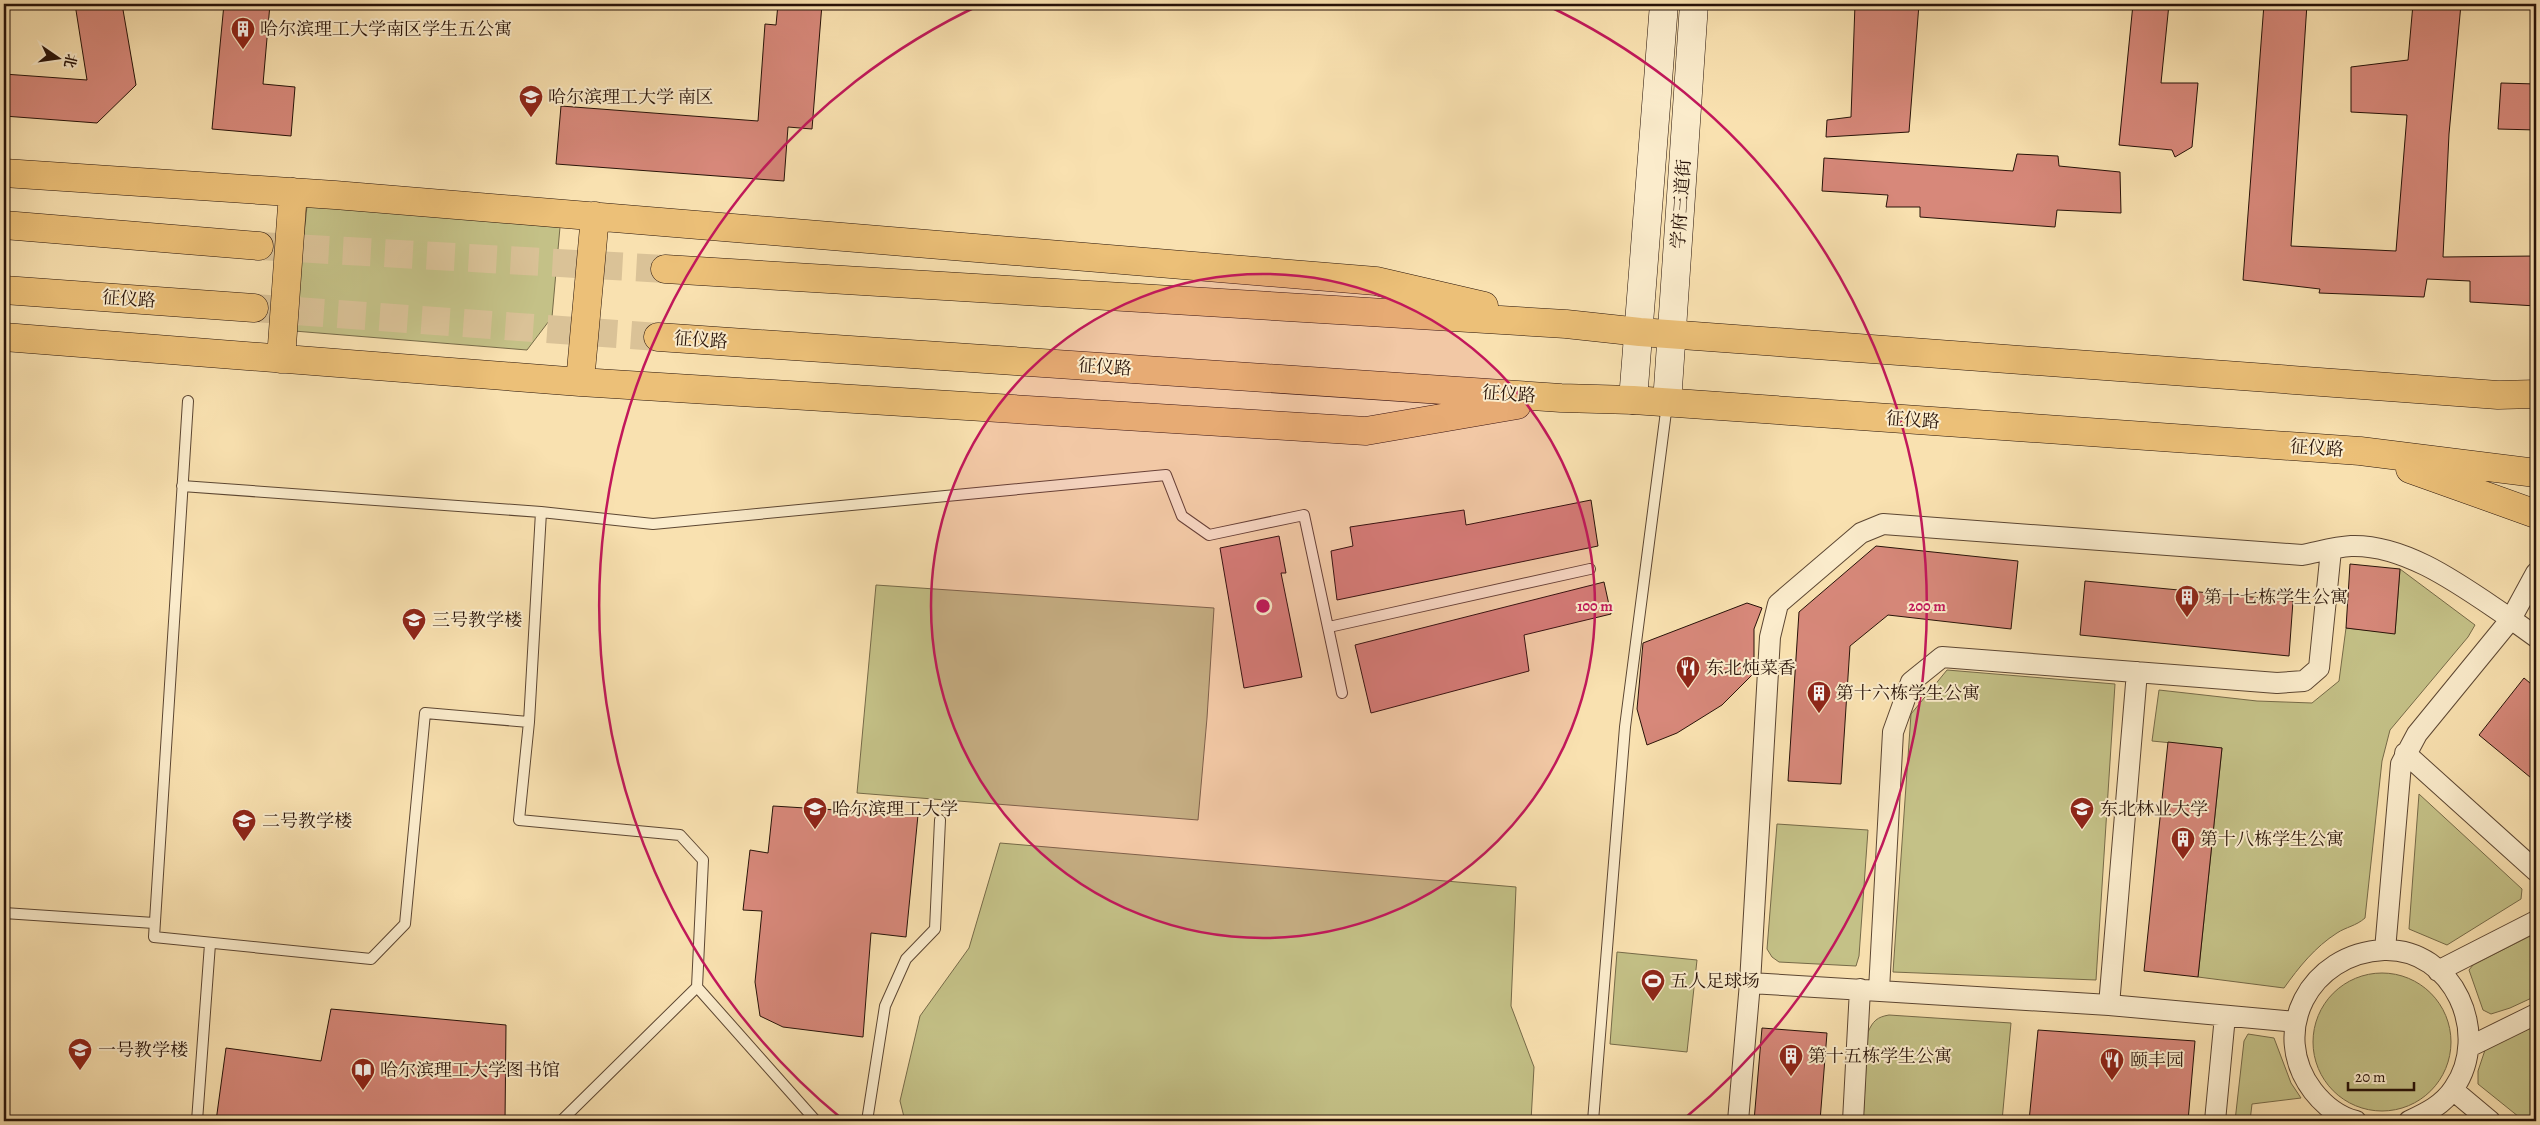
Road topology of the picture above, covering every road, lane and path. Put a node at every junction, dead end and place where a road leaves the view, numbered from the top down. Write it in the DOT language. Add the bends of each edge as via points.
graph roads {
  1 [pos="1664,4"];
  2 [pos="1694,4"];
  3 [pos="4,172"];
  4 [pos="293,192"];
  5 [pos="595,216"];
  6 [pos="4,225"];
  7 [pos="259,246"];
  8 [pos="665,268"];
  9 [pos="4,290"];
  10 [pos="254,308"];
  11 [pos="1566,324"];
  12 [pos="1640,332"];
  13 [pos="1673,335"];
  14 [pos="4,337"];
  15 [pos="658,337"];
  16 [pos="281,358"];
  17 [pos="580,382"];
  18 [pos="2536,394"];
  19 [pos="2498,395"];
  20 [pos="1561,398"];
  21 [pos="1633,400"];
  22 [pos="188,401"];
  23 [pos="2536,402"];
  24 [pos="1667,403"];
  25 [pos="2360,451"];
  26 [pos="2536,473"];
  27 [pos="182,486"];
  28 [pos="541,512"];
  29 [pos="2536,514"];
  30 [pos="2332,550"];
  31 [pos="1590,568"];
  32 [pos="2536,573"];
  33 [pos="2511,619"];
  34 [pos="1329,627"];
  35 [pos="2536,637"];
  36 [pos="2137,672"];
  37 [pos="1342,693"];
  38 [pos="529,722"];
  39 [pos="2406,753"];
  40 [pos="940,820"];
  41 [pos="2536,871"];
  42 [pos="4,913"];
  43 [pos="2536,921"];
  44 [pos="154,924"];
  45 [pos="210,944"];
  46 [pos="2385,950"];
  47 [pos="2438,971"];
  48 [pos="1750,983"];
  49 [pos="697,987"];
  50 [pos="1870,989"];
  51 [pos="2109,1005"];
  52 [pos="2536,1014"];
  53 [pos="2225,1016"];
  54 [pos="2296,1022"];
  55 [pos="2469,1047"];
  56 [pos="2453,1090"];
  57 [pos="197,1121"];
  58 [pos="561,1121"];
  59 [pos="816,1121"];
  60 [pos="867,1121"];
  61 [pos="1593,1121"];
  62 [pos="1738,1121"];
  63 [pos="1853,1121"];
  64 [pos="2215,1121"];
  65 [pos="2356,1121"];
  66 [pos="2409,1121"];
  67 [pos="2490,1121"];
  1 -- 12 [label="main road, 学府三道街"];
  2 -- 13 [label="main road, 学府三道街"];
  3 -- 4 [label="main road"];
  4 -- 5 [label="main road"];
  4 -- 16 [label="main road"];
  5 -- 11 [label="main road" via="1376,281"];
  5 -- 17 [label="main road"];
  6 -- 7 [label="main road"];
  8 -- 11 [label="main road"];
  9 -- 10 [label="main road, 征仪路"];
  11 -- 12 [label="main road"];
  12 -- 13 [label="main road"];
  12 -- 21 [label="main road, 学府三道街"];
  13 -- 19 [label="main road"];
  13 -- 24 [label="main road, 学府三道街"];
  14 -- 16 [label="main road"];
  15 -- 20 [label="main road, 征仪路"];
  16 -- 17 [label="main road"];
  17 -- 20 [label="main road" via="1366,431"];
  18 -- 19 [label="main road"];
  19 -- 23 [label="main road"];
  20 -- 21 [label="main road, 征仪路"];
  21 -- 24 [label="main road, 征仪路"];
  22 -- 27 [label="lane"];
  24 -- 25 [label="main road, 征仪路"];
  24 -- 61 [label="lane" via="1625,727"];
  25 -- 26 [label="main road"];
  25 -- 29 [label="main road"];
  27 -- 28 [label="lane"];
  27 -- 44 [label="lane"];
  28 -- 34 [label="lane" via="653,524 1166,475 1182,516 1209,536 1304,515"];
  28 -- 38 [label="lane"];
  30 -- 33 [label="street" via="2351,546 2401,554 2446,577"];
  30 -- 36 [label="street" via="2319,668 2304,681 2277,683"];
  30 -- 48 [label="street" via="2302,555 1883,524 1861,533 1778,604 1770,637"];
  31 -- 34 [label="lane"];
  32 -- 33 [label="street"];
  33 -- 35 [label="street"];
  33 -- 39 [label="street" via="2417,734"];
  34 -- 37 [label="lane"];
  36 -- 50 [label="street" via="1942,657 1911,682 1893,732"];
  36 -- 51 [label="street"];
  38 -- 45 [label="lane" via="425,713 405,924 371,959"];
  38 -- 49 [label="lane" via="519,820 680,835 703,860"];
  39 -- 41 [label="street"];
  39 -- 46 [label="street" via="2401,764"];
  40 -- 60 [label="lane" via="935,929 906,959 885,1006"];
  42 -- 44 [label="lane"];
  43 -- 47 [label="street"];
  44 -- 45 [label="lane" via="154,937"];
  45 -- 57 [label="lane"];
  46 -- 47 [label="street" via="2422,960"];
  46 -- 54 [label="street" via="2360,953 2337,962 2318,978 2308,992"];
  47 -- 55 [label="street" via="2450,983 2466,1013"];
  48 -- 50 [label="street"];
  48 -- 62 [label="street"];
  49 -- 58 [label="lane"];
  49 -- 59 [label="lane"];
  50 -- 51 [label="street"];
  50 -- 63 [label="street"];
  51 -- 53 [label="street"];
  52 -- 55 [label="street"];
  53 -- 54 [label="street"];
  53 -- 64 [label="street"];
  54 -- 65 [label="street" via="2295,1051 2304,1080 2322,1103"];
  55 -- 56 [label="street" via="2464,1070"];
  56 -- 66 [label="street" via="2432,1111"];
  56 -- 67 [label="street"];
}
